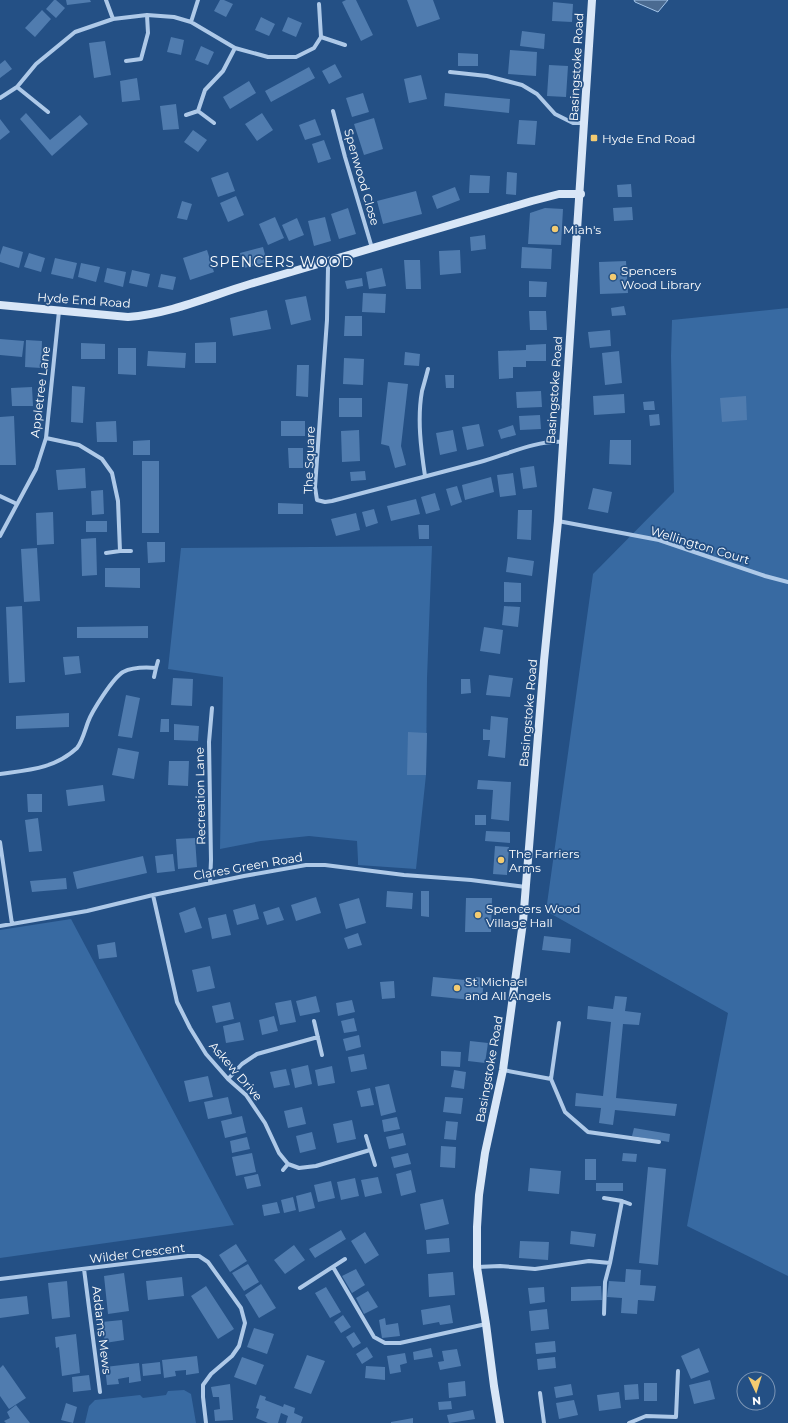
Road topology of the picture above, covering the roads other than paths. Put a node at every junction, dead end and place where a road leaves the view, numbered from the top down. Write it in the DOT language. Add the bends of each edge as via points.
graph roads {
  1 [pos="106,0"];
  2 [pos="198,0"];
  3 [pos="592,0"];
  4 [pos="319,4"];
  5 [pos="147,15"];
  6 [pos="113,19"];
  7 [pos="191,22"];
  8 [pos="321,37"];
  9 [pos="345,45"];
  10 [pos="235,48"];
  11 [pos="126,61"];
  12 [pos="450,72"];
  13 [pos="17,87"];
  14 [pos="0,98"];
  15 [pos="198,111"];
  16 [pos="333,111"];
  17 [pos="48,112"];
  18 [pos="186,115"];
  19 [pos="214,123"];
  20 [pos="585,123"];
  21 [pos="580,194"];
  22 [pos="372,248"];
  23 [pos="326,262"];
  24 [pos="0,305"];
  25 [pos="59,311"];
  26 [pos="428,369"];
  27 [pos="46,438"];
  28 [pos="563,442"];
  29 [pos="425,476"];
  30 [pos="0,496"];
  31 [pos="17,504"];
  32 [pos="558,521"];
  33 [pos="0,536"];
  34 [pos="120,551"];
  35 [pos="131,551"];
  36 [pos="106,553"];
  37 [pos="788,582"];
  38 [pos="158,661"];
  39 [pos="156,668"];
  40 [pos="154,677"];
  41 [pos="212,708"];
  42 [pos="0,774"];
  43 [pos="0,842"];
  44 [pos="210,883"];
  45 [pos="526,887"];
  46 [pos="153,894"];
  47 [pos="12,924"];
  48 [pos="0,926"];
  49 [pos="314,1021"];
  50 [pos="559,1023"];
  51 [pos="318,1038"];
  52 [pos="322,1055"];
  53 [pos="503,1070"];
  54 [pos="228,1079"];
  55 [pos="551,1080"];
  56 [pos="366,1136"];
  57 [pos="659,1142"];
  58 [pos="370,1150"];
  59 [pos="288,1164"];
  60 [pos="375,1165"];
  61 [pos="283,1170"];
  62 [pos="604,1198"];
  63 [pos="622,1201"];
  64 [pos="630,1204"];
  65 [pos="345,1259"];
  66 [pos="610,1263"];
  67 [pos="333,1267"];
  68 [pos="477,1267"];
  69 [pos="84,1269"];
  70 [pos="0,1279"];
  71 [pos="300,1288"];
  72 [pos="604,1314"];
  73 [pos="486,1324"];
  74 [pos="678,1371"];
  75 [pos="100,1392"];
  76 [pos="540,1393"];
  77 [pos="676,1417"];
  78 [pos="206,1423"];
  79 [pos="500,1423"];
  80 [pos="544,1423"];
  81 [pos="629,1423"];
  82 [pos="676,1423"];
  1 -- 6 [label="street"];
  2 -- 7 [label="street"];
  3 -- 20 [label="street, Basingstoke Road"];
  4 -- 8 [label="street"];
  5 -- 6 [label="street"];
  5 -- 7 [label="street" via="174,17"];
  5 -- 11 [label="street" via="148,33 141,59"];
  6 -- 13 [label="street" via="75,32 36,64"];
  7 -- 10 [label="street"];
  8 -- 9 [label="street"];
  8 -- 10 [label="street" via="314,48 296,58 268,57"];
  10 -- 15 [label="street" via="223,71 205,90"];
  12 -- 20 [label="street" via="487,76 522,85 537,94 555,114 573,123"];
  13 -- 14 [label="street"];
  13 -- 17 [label="street"];
  15 -- 18 [label="street"];
  15 -- 19 [label="street"];
  16 -- 22 [label="street, Spenwood Close"];
  20 -- 21 [label="street, Basingstoke Road"];
  21 -- 22 [label="street, Hyde End Road" via="551,196"];
  21 -- 28 [label="street, Basingstoke Road"];
  22 -- 23 [label="street, Hyde End Road"];
  23 -- 25 [label="street, Hyde End Road" via="145,316"];
  23 -- 29 [label="street, The Square" via="327,320 316,500 332,501"];
  24 -- 25 [label="street, Hyde End Road"];
  25 -- 27 [label="street, Appletree Lane"];
  26 -- 29 [label="street" via="422,392 420,418"];
  27 -- 31 [label="street, Appletree Lane" via="36,469"];
  27 -- 34 [label="street" via="79,445 102,459 109,468 118,501"];
  28 -- 29 [label="street, The Square" via="543,443"];
  28 -- 32 [label="street, Basingstoke Road"];
  30 -- 31 [label="street"];
  31 -- 33 [label="street, Appletree Lane"];
  32 -- 37 [label="street, Wellington Court" via="659,540"];
  32 -- 45 [label="street, Basingstoke Road"];
  34 -- 35 [label="street"];
  34 -- 36 [label="street"];
  38 -- 39 [label="street"];
  39 -- 40 [label="street"];
  39 -- 42 [label="street" via="142,666 122,673 105,692 90,716 78,746 56,763 31,770"];
  41 -- 44 [label="street, Recreation Lane" via="209,742"];
  43 -- 47 [label="street"];
  44 -- 45 [label="street, Clares Green Road" via="306,865"];
  44 -- 46 [label="street, Clares Green Road"];
  45 -- 53 [label="street, Basingstoke Road"];
  46 -- 47 [label="street, Clares Green Road" via="87,911"];
  46 -- 54 [label="street, Askew Drive" via="177,1002 206,1054"];
  47 -- 48 [label="street, Clares Green Road"];
  49 -- 51 [label="street"];
  50 -- 55 [label="street"];
  51 -- 52 [label="street"];
  51 -- 54 [label="street" via="257,1054 242,1064"];
  53 -- 55 [label="street"];
  53 -- 68 [label="street, Basingstoke Road" via="485,1153 479,1195 476,1227"];
  54 -- 59 [label="street, Askew Drive" via="246,1095 265,1123 278,1153"];
  55 -- 57 [label="street" via="565,1112 588,1132"];
  56 -- 58 [label="street"];
  58 -- 59 [label="street" via="316,1166 299,1168"];
  58 -- 60 [label="street"];
  59 -- 61 [label="street"];
  62 -- 63 [label="street"];
  63 -- 64 [label="street"];
  63 -- 66 [label="street"];
  65 -- 67 [label="street"];
  66 -- 68 [label="street" via="589,1261 535,1268"];
  66 -- 72 [label="street" via="605,1282"];
  67 -- 71 [label="street"];
  67 -- 73 [label="street" via="374,1337 385,1343 400,1343"];
  68 -- 73 [label="street, Basingstoke Road"];
  69 -- 70 [label="street, Wilder Crescent"];
  69 -- 75 [label="street, Addams Mews"];
  69 -- 78 [label="street, Wilder Crescent" via="188,1256 199,1256 208,1262 241,1308 245,1323 239,1346 232,1356 211,1374 203,1386"];
  73 -- 79 [label="street, Basingstoke Road"];
  74 -- 77 [label="street"];
  76 -- 80 [label="street"];
  77 -- 81 [label="street" via="646,1416"];
  77 -- 82 [label="street"];
}
